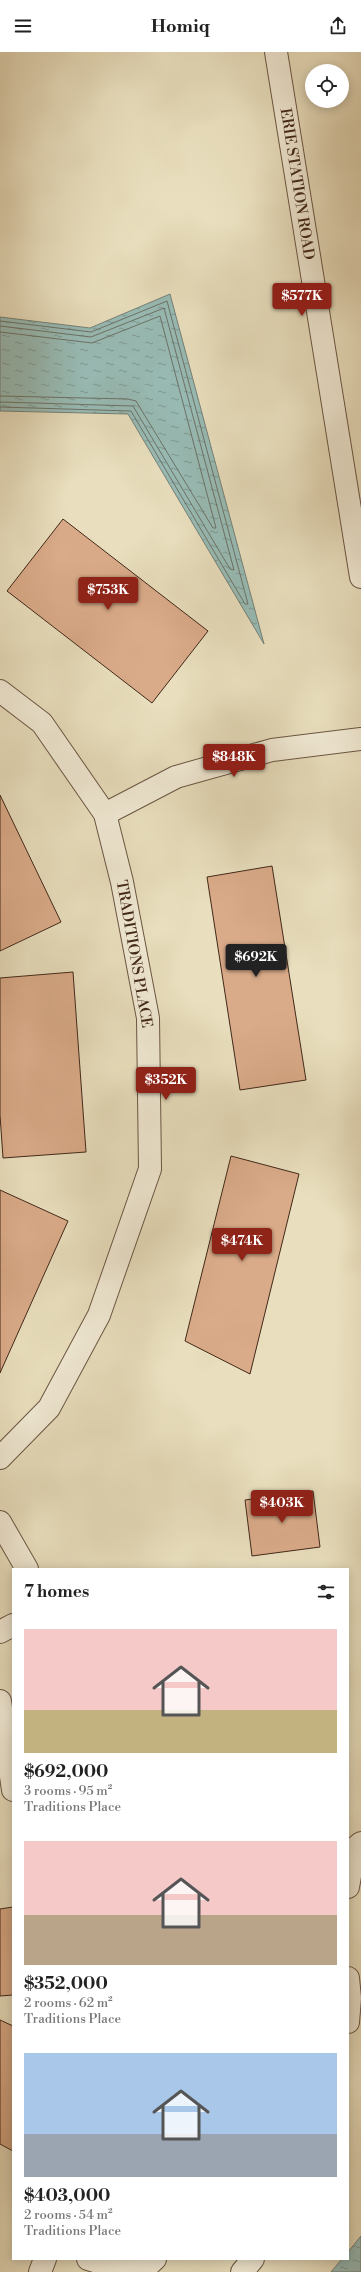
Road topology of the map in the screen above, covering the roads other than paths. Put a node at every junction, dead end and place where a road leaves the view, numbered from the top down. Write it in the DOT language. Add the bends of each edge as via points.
graph roads {
  1 [pos="276,52"];
  2 [pos="361,577"];
  3 [pos="0,691"];
  4 [pos="361,739"];
  5 [pos="105,814"];
  6 [pos="0,1458"];
  7 [pos="0,1522"];
  8 [pos="26,1568"];
  9 [pos="12,1626"];
  10 [pos="0,1632"];
  11 [pos="0,1701"];
  12 [pos="12,1783"];
  13 [pos="355,1846"];
  14 [pos="349,1881"];
  15 [pos="45,2260"];
  16 [pos="91,2260"];
  17 [pos="154,2260"];
  18 [pos="252,2260"];
  19 [pos="40,2272"];
  20 [pos="242,2272"];
  1 -- 2 [label="street, ERIE STATION ROAD"];
  3 -- 5 [label="street, TRADITIONS PLACE" via="42,723"];
  4 -- 5 [label="street" via="272,750 176,777"];
  5 -- 6 [label="street, TRADITIONS PLACE" via="122,882 148,1018 150,1169 99,1315 49,1408"];
  7 -- 8 [label="street"];
  9 -- 10 [label="street"];
  11 -- 12 [label="street"];
  13 -- 14 [label="street"];
  15 -- 19 [label="street"];
  16 -- 17 [label="street" via="127,2271 143,2270"];
  18 -- 20 [label="street"];
}
